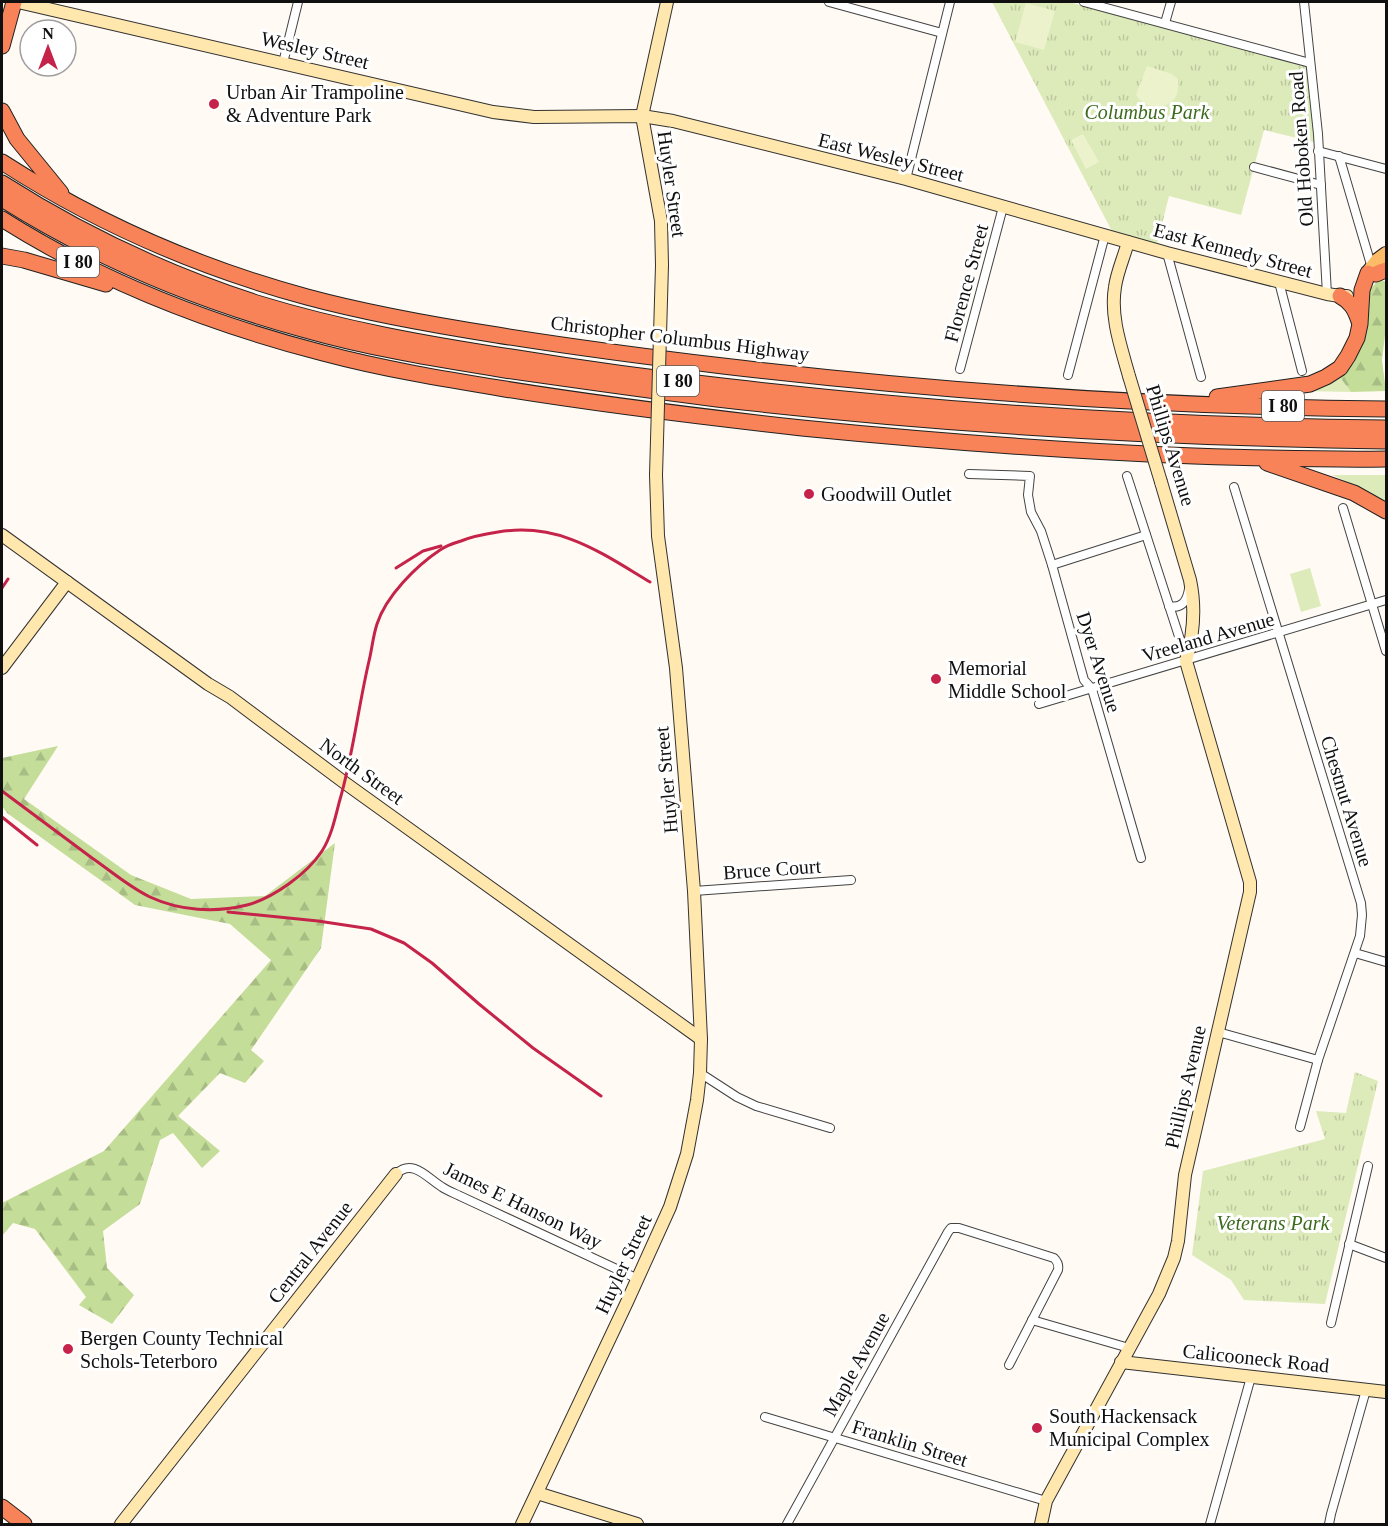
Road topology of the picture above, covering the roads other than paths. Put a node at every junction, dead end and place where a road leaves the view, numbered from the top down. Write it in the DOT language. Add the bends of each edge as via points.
graph roads {
  1 [pos="16,2"];
  2 [pos="298,2"];
  3 [pos="667,2"];
  4 [pos="829,2"];
  5 [pos="950,2"];
  6 [pos="1084,2"];
  7 [pos="1171,2"];
  8 [pos="1304,2"];
  9 [pos="1165,23"];
  10 [pos="942,33"];
  11 [pos="2,46"];
  12 [pos="283,63"];
  13 [pos="1310,63"];
  14 [pos="2,111"];
  15 [pos="642,116"];
  16 [pos="1318,151"];
  17 [pos="1339,156"];
  18 [pos="2,162"];
  19 [pos="1254,167"];
  20 [pos="1386,169"];
  21 [pos="906,179"];
  22 [pos="2,183"];
  23 [pos="1321,185"];
  24 [pos="2,198"];
  25 [pos="68,201"];
  26 [pos="1003,207"];
  27 [pos="2,219"];
  28 [pos="1105,235"];
  29 [pos="1128,242"];
  30 [pos="1167,253"];
  31 [pos="1386,254"];
  32 [pos="2,256"];
  33 [pos="1378,270"];
  34 [pos="1279,282"];
  35 [pos="1362,290"];
  36 [pos="1334,295"];
  37 [pos="157,298"];
  38 [pos="1360,324"];
  39 [pos="960,369"];
  40 [pos="1302,371"];
  41 [pos="1068,375"];
  42 [pos="1201,377"];
  43 [pos="1179,403"];
  44 [pos="1386,409"];
  45 [pos="1386,428"];
  46 [pos="1386,441"];
  47 [pos="1252,458"];
  48 [pos="1386,459"];
  49 [pos="969,474"];
  50 [pos="1127,476"];
  51 [pos="1234,487"];
  52 [pos="1343,508"];
  53 [pos="1386,511"];
  54 [pos="2,535"];
  55 [pos="1146,535"];
  56 [pos="1052,565"];
  57 [pos="1190,580"];
  58 [pos="67,582"];
  59 [pos="1386,600"];
  60 [pos="1373,604"];
  61 [pos="1169,606"];
  62 [pos="1279,633"];
  63 [pos="1386,651"];
  64 [pos="1186,661"];
  65 [pos="2,668"];
  66 [pos="1092,688"];
  67 [pos="1040,704"];
  68 [pos="1140,858"];
  69 [pos="851,880"];
  70 [pos="694,891"];
  71 [pos="1355,953"];
  72 [pos="1386,962"];
  73 [pos="1218,1032"];
  74 [pos="700,1039"];
  75 [pos="1318,1060"];
  76 [pos="699,1073"];
  77 [pos="1300,1127"];
  78 [pos="830,1128"];
  79 [pos="1368,1166"];
  80 [pos="396,1174"];
  81 [pos="1349,1244"];
  82 [pos="1386,1258"];
  83 [pos="638,1279"];
  84 [pos="1032,1320"];
  85 [pos="1331,1323"];
  86 [pos="1129,1348"];
  87 [pos="1121,1362"];
  88 [pos="1009,1365"];
  89 [pos="1251,1377"];
  90 [pos="1366,1390"];
  91 [pos="1386,1392"];
  92 [pos="765,1417"];
  93 [pos="834,1438"];
  94 [pos="537,1493"];
  95 [pos="1046,1502"];
  96 [pos="2,1507"];
  97 [pos="24,1524"];
  98 [pos="121,1524"];
  99 [pos="522,1524"];
  100 [pos="637,1524"];
  101 [pos="787,1524"];
  102 [pos="1032,1524"];
  103 [pos="1041,1524"];
  104 [pos="1210,1524"];
  105 [pos="1329,1524"];
  1 -- 11 [label="highway"];
  1 -- 12 [label="street, Wesley Street"];
  2 -- 12 [label="street"];
  3 -- 15 [label="street, Huyler Street"];
  4 -- 10 [label="street"];
  5 -- 10 [label="street"];
  6 -- 9 [label="street"];
  7 -- 9 [label="street"];
  8 -- 13 [label="street, Old Hoboken Road"];
  9 -- 13 [label="street"];
  10 -- 21 [label="street"];
  12 -- 15 [label="street, Wesley Street" via="493,112 534,117"];
  13 -- 16 [label="street, Old Hoboken Road"];
  14 -- 25 [label="highway" via="17,139"];
  15 -- 21 [label="street, East Wesley Street"];
  15 -- 70 [label="street, Huyler Street, bridge" via="661,221 658,536 676,668"];
  16 -- 17 [label="street"];
  16 -- 23 [label="street, Old Hoboken Road"];
  17 -- 20 [label="street"];
  17 -- 33 [label="street"];
  18 -- 25 [label="highway, Christopher Columbus Highway / I 80"];
  19 -- 23 [label="street"];
  21 -- 26 [label="street, East Wesley Street"];
  22 -- 45 [label="highway, Christopher Columbus Highway / I 80" via="107,242 196,281 319,321 425,343 668,379 918,406 1145,421"];
  23 -- 36 [label="street, Old Hoboken Road"];
  24 -- 46 [label="highway, I 80" via="101,254 211,300 325,335 431,358 641,389 1001,426"];
  25 -- 43 [label="highway, Christopher Columbus Highway / I 80" via="152,243 232,274 335,304 430,324 764,371 1009,393"];
  26 -- 28 [label="street, East Wesley Street"];
  26 -- 39 [label="street, Florence Street"];
  27 -- 37 [label="highway, I 80" via="88,267"];
  28 -- 29 [label="street, East Wesley Street"];
  28 -- 41 [label="street"];
  29 -- 30 [label="street, East Kennedy Street"];
  29 -- 57 [label="street, Phillips Avenue, bridge" via="1115,286 1115,322"];
  30 -- 34 [label="street, East Kennedy Street"];
  30 -- 42 [label="street"];
  31 -- 33 [label="main road, East Kennedy Street" via="1378,260"];
  32 -- 37 [label="highway"];
  33 -- 35 [label="highway"];
  33 -- 36 [label="street, East Kennedy Street"];
  34 -- 36 [label="street, East Kennedy Street"];
  34 -- 40 [label="street"];
  35 -- 36 [label="street, East Kennedy Street"];
  35 -- 38 [label="highway"];
  36 -- 38 [label="highway" via="1349,301"];
  37 -- 47 [label="highway, I 80" via="253,333 354,361 602,404 943,441"];
  38 -- 43 [label="highway" via="1357,338 1340,368 1311,384"];
  43 -- 44 [label="highway, Christopher Columbus Highway / I 80"];
  47 -- 48 [label="highway, I 80"];
  47 -- 53 [label="highway" via="1327,482"];
  49 -- 56 [label="street, Dyer Avenue" via="1030,476 1030,512"];
  50 -- 55 [label="street, Phillips Avenue"];
  51 -- 62 [label="street, Chestnut Avenue"];
  52 -- 60 [label="street"];
  54 -- 58 [label="street, North Street"];
  55 -- 56 [label="street"];
  55 -- 61 [label="street, Phillips Avenue"];
  56 -- 66 [label="street, Dyer Avenue" via="1084,680"];
  57 -- 61 [label="street" via="1186,600 1181,606"];
  57 -- 64 [label="street, Phillips Avenue" via="1195,610"];
  58 -- 65 [label="street"];
  58 -- 74 [label="street, North Street"];
  59 -- 60 [label="street, Vreeland Avenue"];
  60 -- 62 [label="street, Vreeland Avenue"];
  60 -- 63 [label="street"];
  61 -- 64 [label="street, Phillips Avenue"];
  62 -- 64 [label="street, Vreeland Avenue"];
  62 -- 71 [label="street, Chestnut Avenue" via="1361,903 1362,928"];
  64 -- 66 [label="street, Vreeland Avenue"];
  64 -- 73 [label="street, Phillips Avenue" via="1250,882"];
  66 -- 67 [label="street, Vreeland Avenue"];
  66 -- 68 [label="street, Dyer Avenue"];
  69 -- 70 [label="street, Bruce Court"];
  70 -- 74 [label="street, Huyler Street"];
  71 -- 72 [label="street"];
  71 -- 75 [label="street, Chestnut Avenue"];
  73 -- 75 [label="street"];
  73 -- 86 [label="street, Phillips Avenue" via="1185,1174 1174,1258"];
  74 -- 76 [label="street, Huyler Street"];
  75 -- 77 [label="street, Chestnut Avenue"];
  76 -- 78 [label="street" via="756,1106"];
  76 -- 83 [label="street, Huyler Street" via="680,1180"];
  79 -- 81 [label="street"];
  80 -- 83 [label="street, James E Hanson Way" via="413,1168 451,1192"];
  80 -- 98 [label="street, Central Avenue"];
  81 -- 82 [label="street"];
  81 -- 85 [label="street"];
  83 -- 94 [label="street, Huyler Street"];
  84 -- 86 [label="street"];
  84 -- 88 [label="street"];
  84 -- 93 [label="street, Maple Avenue" via="1058,1271 1057,1261 959,1227 951,1228"];
  86 -- 87 [label="street, Phillips Avenue"];
  87 -- 89 [label="street, Calicooneck Road"];
  87 -- 95 [label="street, Phillips Avenue"];
  89 -- 90 [label="street, Calicooneck Road"];
  89 -- 104 [label="street"];
  90 -- 91 [label="street, Calicooneck Road"];
  90 -- 105 [label="street"];
  92 -- 93 [label="street, Franklin Street"];
  93 -- 95 [label="street, Franklin Street"];
  93 -- 101 [label="street, Maple Avenue"];
  94 -- 99 [label="street, Huyler Street"];
  94 -- 100 [label="street"];
  95 -- 102 [label="street, Phillips Avenue"];
  95 -- 103 [label="street, Phillips Avenue"];
  96 -- 97 [label="highway"];
}
